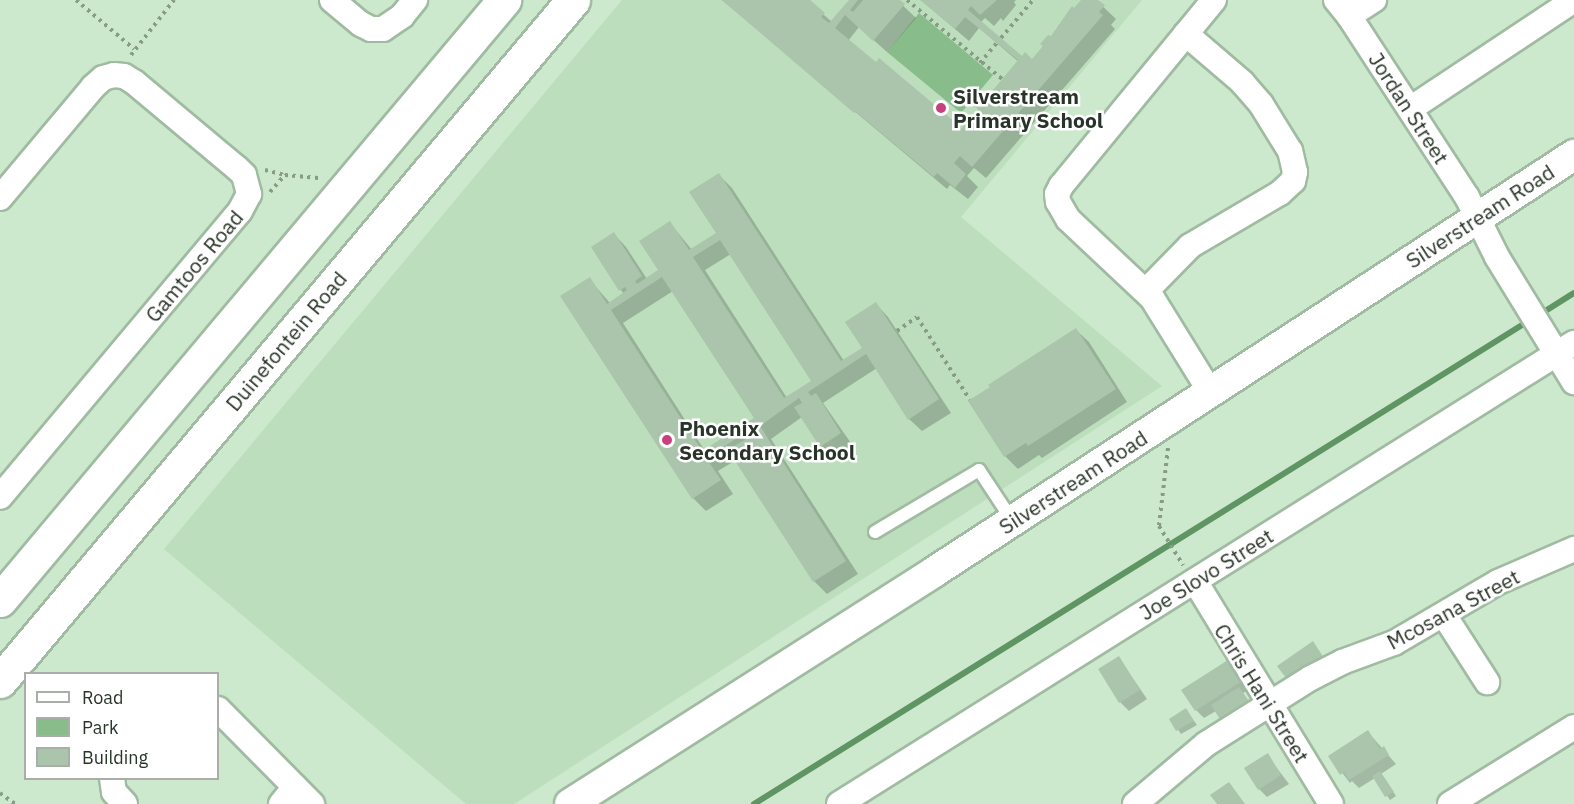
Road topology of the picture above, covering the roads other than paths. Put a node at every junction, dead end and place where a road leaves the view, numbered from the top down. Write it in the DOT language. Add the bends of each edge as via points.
graph roads {
  1 [pos="332,0"];
  2 [pos="416,0"];
  3 [pos="504,0"];
  4 [pos="573,0"];
  5 [pos="1214,0"];
  6 [pos="1374,0"];
  7 [pos="1574,0"];
  8 [pos="1343,8"];
  9 [pos="1186,34"];
  10 [pos="1410,109"];
  11 [pos="1574,155"];
  12 [pos="0,198"];
  13 [pos="1477,219"];
  14 [pos="1146,291"];
  15 [pos="1565,349"];
  16 [pos="1574,382"];
  17 [pos="1211,393"];
  18 [pos="0,497"];
  19 [pos="1013,521"];
  20 [pos="874,532"];
  21 [pos="1574,549"];
  22 [pos="1195,581"];
  23 [pos="0,600"];
  24 [pos="1444,615"];
  25 [pos="0,681"];
  26 [pos="1487,682"];
  27 [pos="1269,703"];
  28 [pos="219,710"];
  29 [pos="1574,727"];
  30 [pos="288,795"];
  31 [pos="312,804"];
  32 [pos="570,804"];
  33 [pos="839,804"];
  34 [pos="1134,804"];
  35 [pos="1331,804"];
  36 [pos="1450,804"];
  1 -- 2 [label="street" via="361,24 383,29"];
  3 -- 23 [label="main road"];
  4 -- 25 [label="main road, Duinefontein Road"];
  5 -- 9 [label="street"];
  6 -- 8 [label="street"];
  7 -- 10 [label="street"];
  8 -- 10 [label="street, Jordan Street"];
  9 -- 14 [label="street" via="1058,194 1068,219"];
  9 -- 14 [label="street" via="1242,82 1261,104 1290,151 1295,172 1293,181 1280,193 1185,251"];
  10 -- 13 [label="street, Jordan Street"];
  11 -- 13 [label="street, Silverstream Road"];
  12 -- 18 [label="street, Gamtoos Road" via="93,87 114,75 134,82 237,168 249,194 240,211"];
  13 -- 15 [label="street, Jordan Street" via="1543,332"];
  13 -- 17 [label="street, Silverstream Road"];
  14 -- 17 [label="street"];
  15 -- 16 [label="street, Jordan Street"];
  15 -- 22 [label="street, Joe Slovo Street"];
  17 -- 19 [label="street, Silverstream Road"];
  19 -- 20 [label="lane" via="979,470"];
  19 -- 32 [label="street, Silverstream Road"];
  21 -- 24 [label="street, Mcosana Street" via="1498,582"];
  22 -- 27 [label="street, Chris Hani Street"];
  22 -- 33 [label="street, Joe Slovo Street"];
  24 -- 26 [label="street"];
  24 -- 27 [label="street, Mcosana Street" via="1394,643 1342,662"];
  27 -- 34 [label="street, Mcosana Street" via="1206,744"];
  27 -- 35 [label="street, Chris Hani Street"];
  28 -- 30 [label="street"];
  29 -- 36 [label="street"];
  30 -- 31 [label="street"];
}
